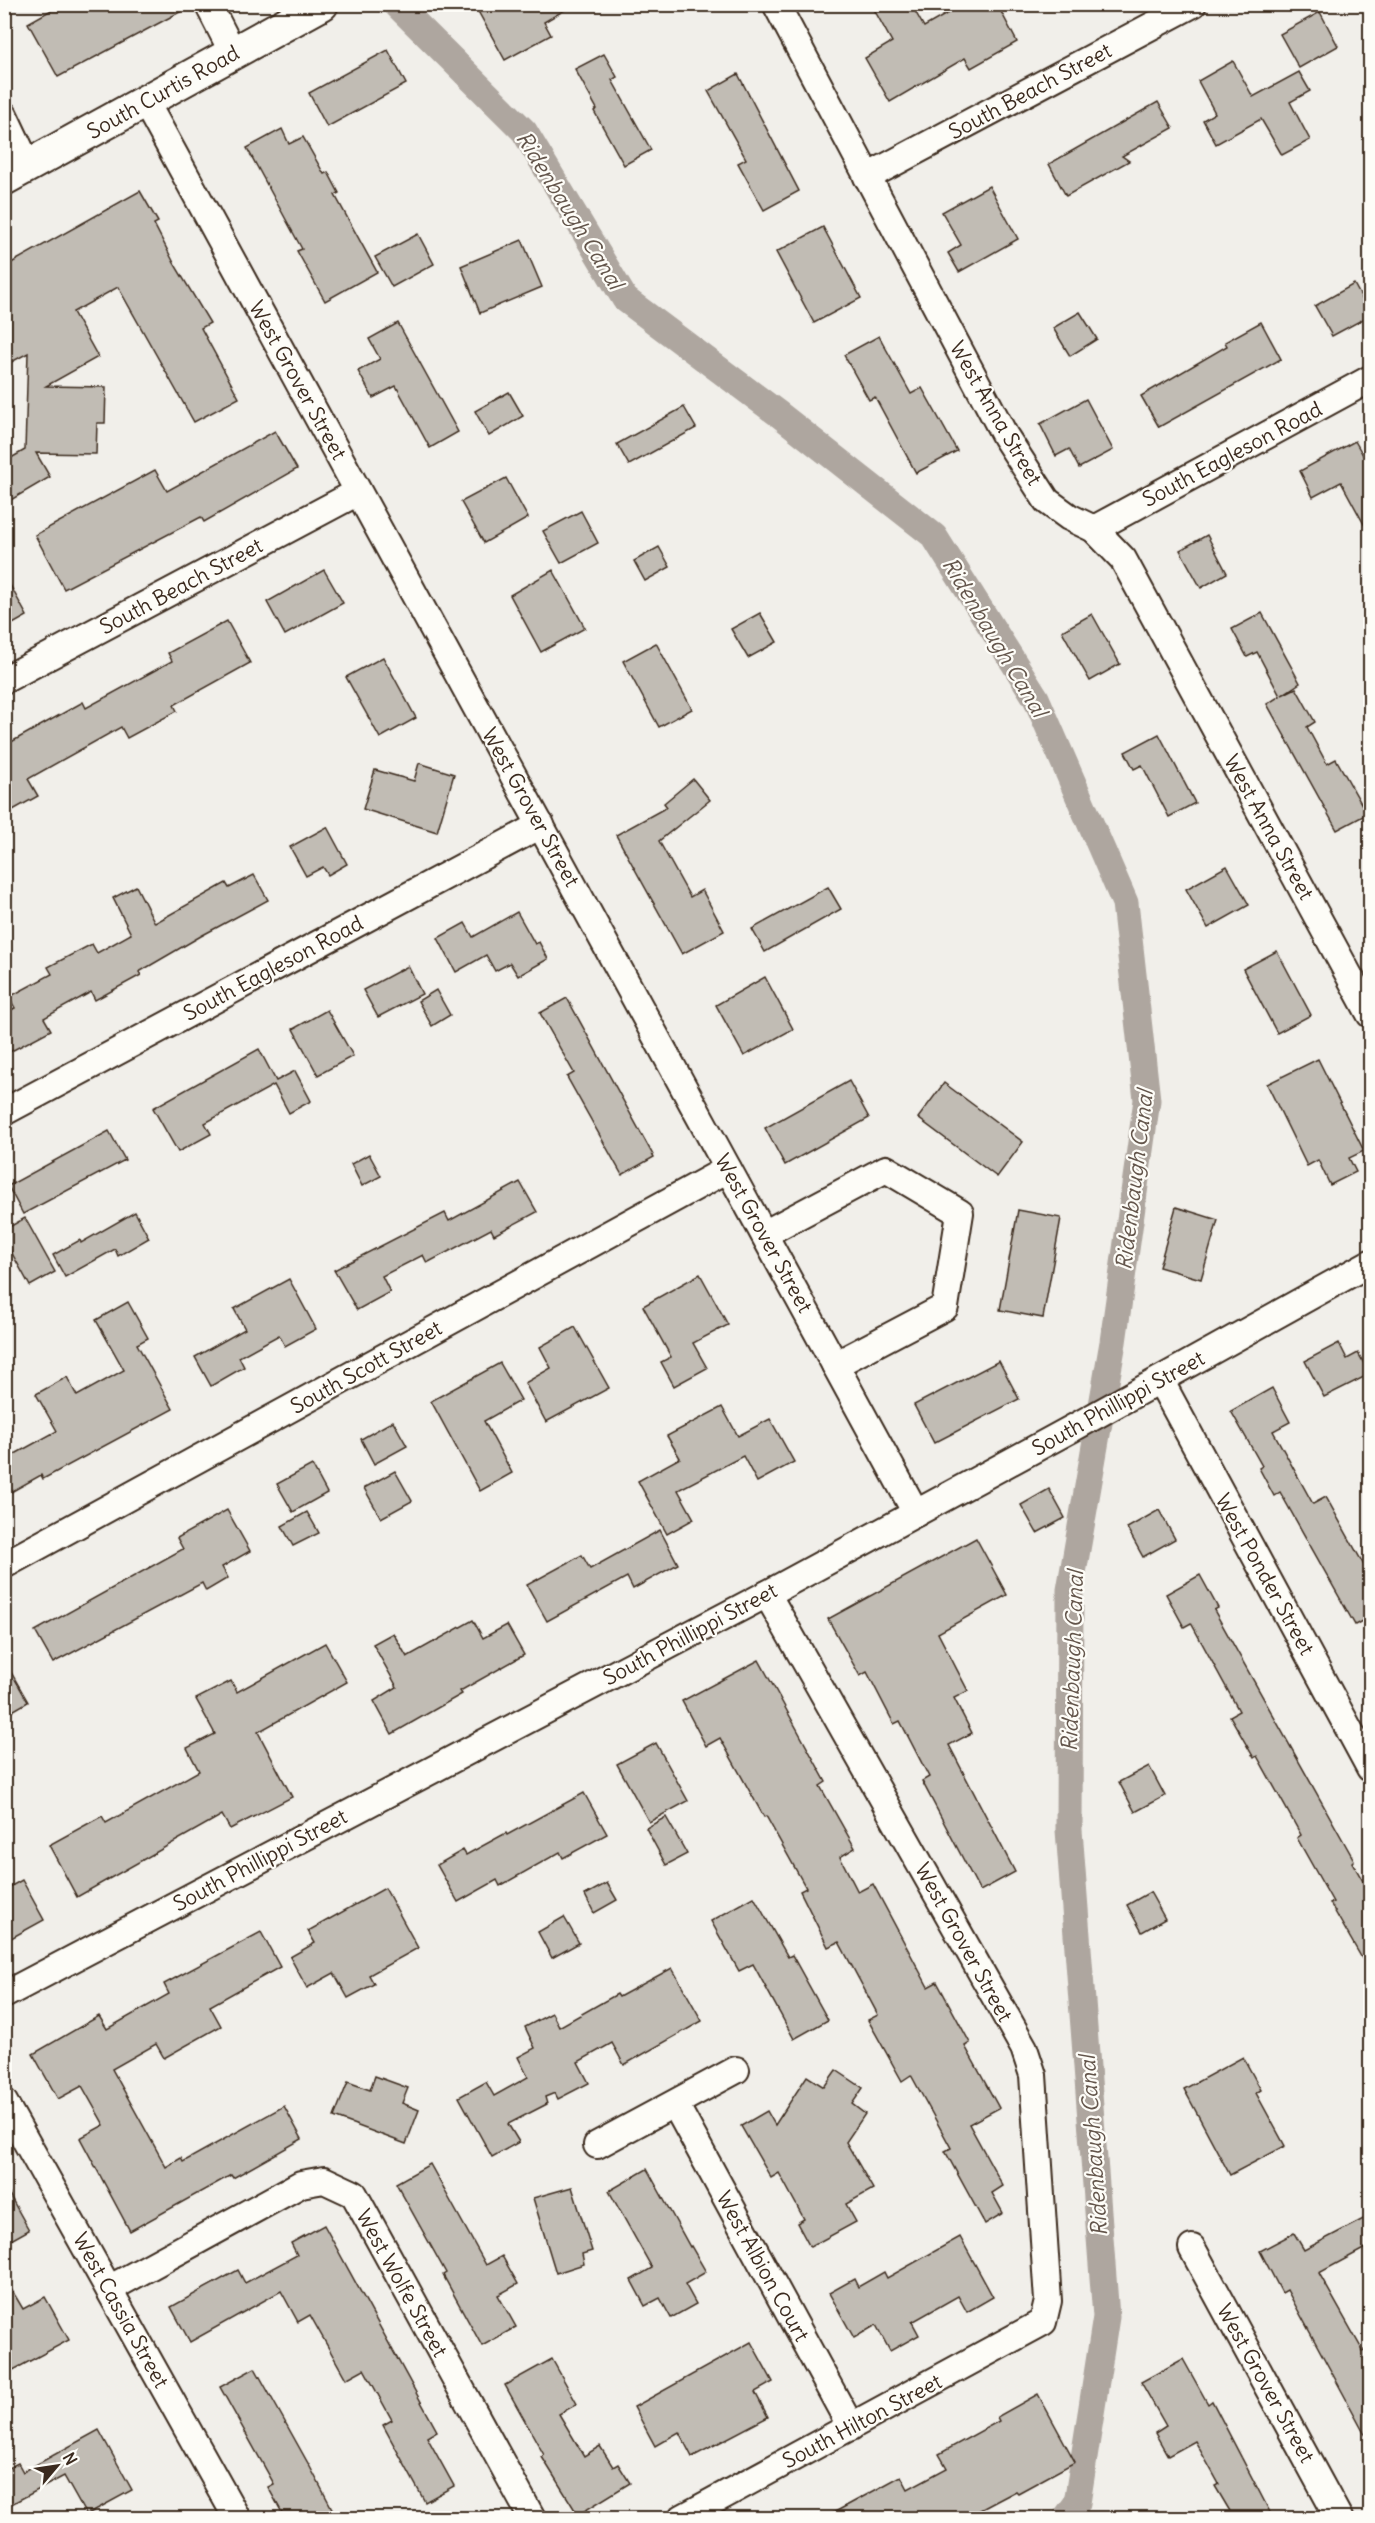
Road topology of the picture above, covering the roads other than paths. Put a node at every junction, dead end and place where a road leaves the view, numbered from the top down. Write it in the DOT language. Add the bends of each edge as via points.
graph roads {
  1 [pos="208,4"];
  2 [pos="322,4"];
  3 [pos="776,4"];
  4 [pos="1193,4"];
  5 [pos="233,53"];
  6 [pos="145,101"];
  7 [pos="4,115"];
  8 [pos="16,172"];
  9 [pos="867,177"];
  10 [pos="1371,379"];
  11 [pos="358,492"];
  12 [pos="1094,529"];
  13 [pos="4,680"];
  14 [pos="541,825"];
  15 [pos="1371,1014"];
  16 [pos="4,1112"];
  17 [pos="729,1169"];
  18 [pos="764,1234"];
  19 [pos="1371,1263"];
  20 [pos="835,1365"];
  21 [pos="1160,1380"];
  22 [pos="916,1513"];
  23 [pos="4,1565"];
  24 [pos="767,1594"];
  25 [pos="1371,1768"];
  26 [pos="4,1995"];
  27 [pos="736,2070"];
  28 [pos="4,2102"];
  29 [pos="675,2104"];
  30 [pos="597,2145"];
  31 [pos="1192,2248"];
  32 [pos="109,2289"];
  33 [pos="1043,2322"];
  34 [pos="851,2427"];
  35 [pos="237,2518"];
  36 [pos="532,2518"];
  37 [pos="682,2518"];
  38 [pos="1339,2518"];
  1 -- 5 [label="street"];
  2 -- 5 [label="main road, South Curtis Road"];
  3 -- 9 [label="street, West Anna Street"];
  4 -- 9 [label="street, South Beach Street"];
  5 -- 6 [label="main road, South Curtis Road"];
  6 -- 8 [label="main road, South Curtis Road"];
  6 -- 11 [label="street, West Grover Street"];
  7 -- 8 [label="street"];
  9 -- 12 [label="street, West Anna Street" via="1005,436 1041,492 1069,517"];
  10 -- 12 [label="street, South Eagleson Road"];
  11 -- 13 [label="street, South Beach Street"];
  11 -- 14 [label="street, West Grover Street"];
  12 -- 15 [label="street, West Anna Street" via="1123,559"];
  14 -- 16 [label="street, South Eagleson Road"];
  14 -- 17 [label="street, West Grover Street"];
  17 -- 18 [label="street, West Grover Street"];
  17 -- 23 [label="street, South Scott Street"];
  18 -- 20 [label="street, West Grover Street"];
  18 -- 20 [label="street" via="886,1169 960,1213 945,1307"];
  19 -- 21 [label="street, South Phillippi Street"];
  20 -- 22 [label="street, West Grover Street"];
  21 -- 22 [label="street, South Phillippi Street"];
  21 -- 25 [label="street, West Ponder Street"];
  22 -- 24 [label="street, South Phillippi Street"];
  24 -- 26 [label="street, South Phillippi Street"];
  24 -- 33 [label="street, West Grover Street" via="1024,2048 1033,2075 1048,2301"];
  27 -- 29 [label="street"];
  28 -- 32 [label="street, West Cassia Street"];
  29 -- 30 [label="street"];
  29 -- 34 [label="street, West Albion Court"];
  31 -- 38 [label="street, West Grover Street"];
  32 -- 35 [label="street, West Cassia Street"];
  32 -- 36 [label="street, West Wolfe Street" via="301,2184 324,2180 354,2194"];
  33 -- 34 [label="street, South Hilton Street"];
  34 -- 37 [label="street, South Hilton Street"];
}
